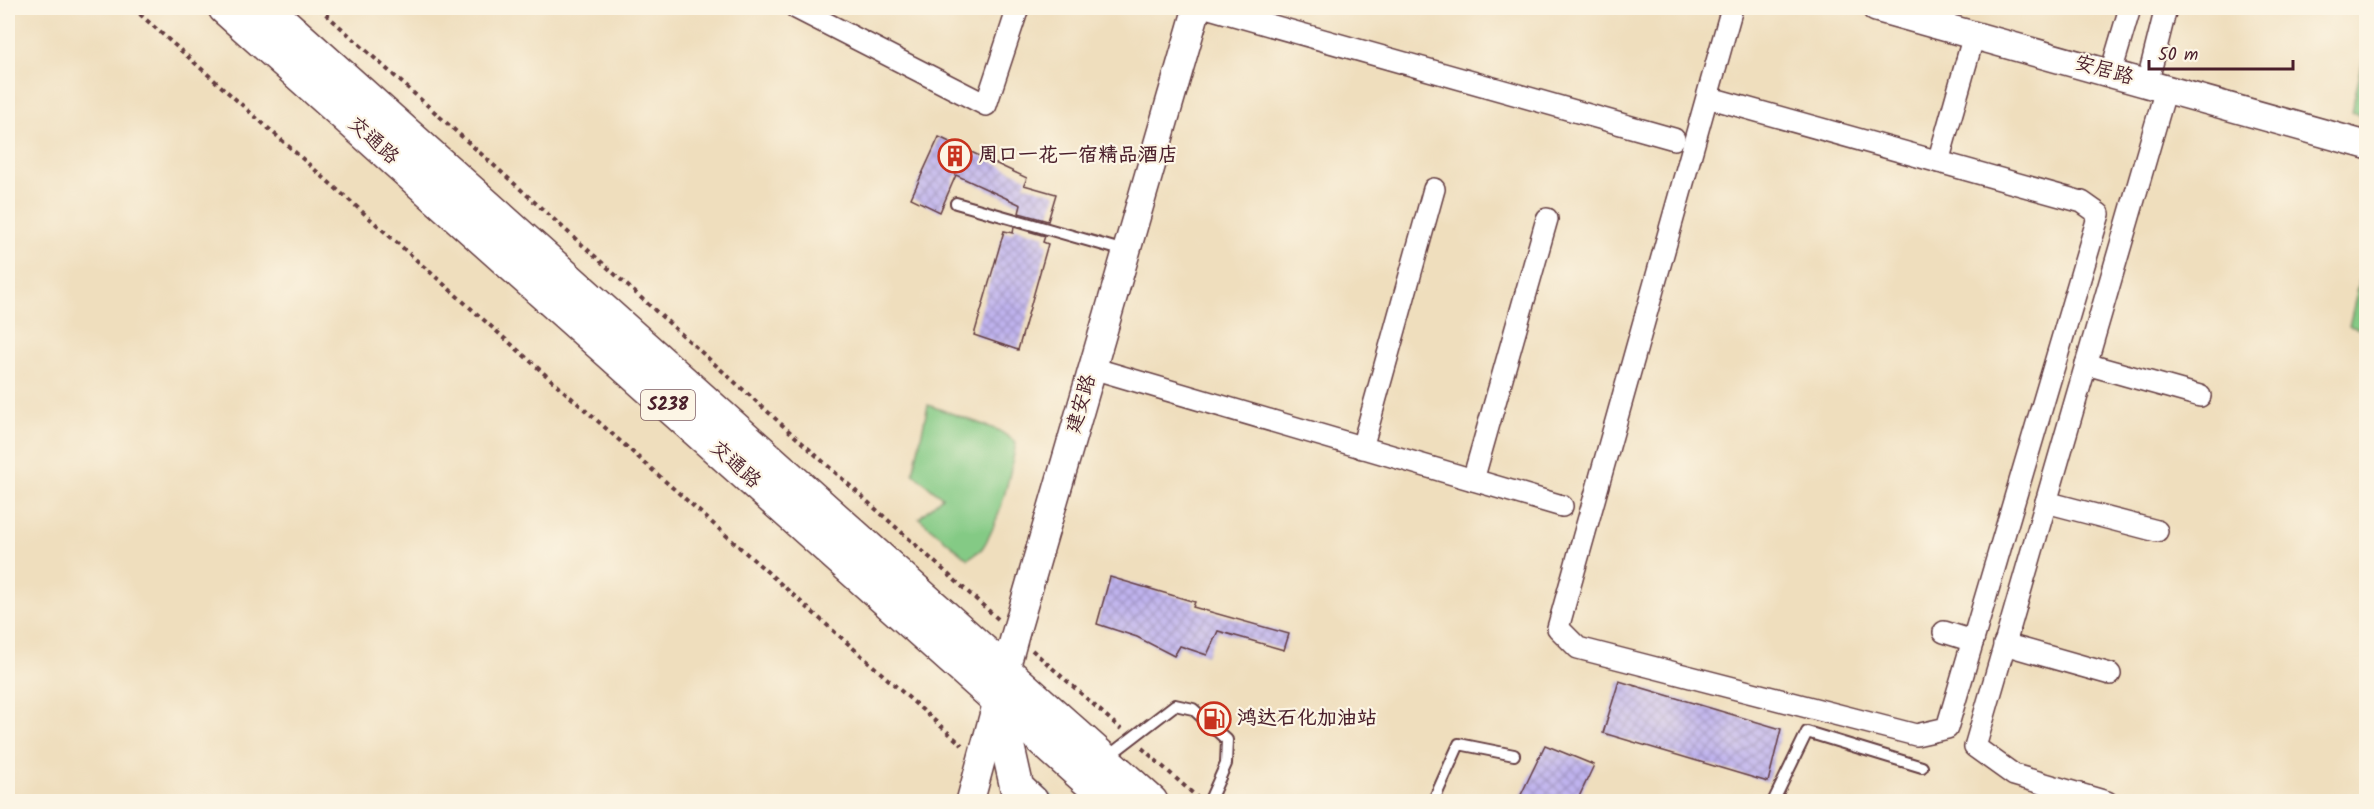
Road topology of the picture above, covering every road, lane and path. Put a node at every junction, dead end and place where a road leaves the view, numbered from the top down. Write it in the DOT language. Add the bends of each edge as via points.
graph roads {
  1 [pos="133,8"];
  2 [pos="225,8"];
  3 [pos="266,8"];
  4 [pos="319,8"];
  5 [pos="796,8"];
  6 [pos="1018,8"];
  7 [pos="1197,8"];
  8 [pos="1209,8"];
  9 [pos="1732,8"];
  10 [pos="1876,8"];
  11 [pos="2130,8"];
  12 [pos="2166,8"];
  13 [pos="1974,35"];
  14 [pos="2110,72"];
  15 [pos="2157,86"];
  16 [pos="1707,97"];
  17 [pos="1674,139"];
  18 [pos="2367,145"];
  19 [pos="1938,162"];
  20 [pos="1434,189"];
  21 [pos="956,203"];
  22 [pos="1547,219"];
  23 [pos="1125,251"];
  24 [pos="2086,363"];
  25 [pos="1092,368"];
  26 [pos="2200,396"];
  27 [pos="1362,448"];
  28 [pos="1473,480"];
  29 [pos="2046,502"];
  30 [pos="1562,506"];
  31 [pos="2157,531"];
  32 [pos="1944,632"];
  33 [pos="1015,635"];
  34 [pos="1973,641"];
  35 [pos="2004,644"];
  36 [pos="2110,674"];
  37 [pos="1001,686"];
  38 [pos="1130,737"];
  39 [pos="1514,755"];
  40 [pos="1104,760"];
  41 [pos="981,763"];
  42 [pos="1922,767"];
  43 [pos="970,801"];
  44 [pos="1032,801"];
  45 [pos="1112,801"];
  46 [pos="1151,801"];
  47 [pos="1202,801"];
  48 [pos="1209,801"];
  49 [pos="1433,801"];
  50 [pos="1773,801"];
  51 [pos="2107,801"];
  1 -- 41 [label="path"];
  2 -- 37 [label="main road, 交通路 / S238"];
  3 -- 37 [label="main road, 交通路 / S238"];
  4 -- 33 [label="path"];
  5 -- 6 [label="street" via="986,105"];
  7 -- 23 [label="street, 建安路"];
  8 -- 17 [label="street"];
  9 -- 16 [label="street"];
  10 -- 13 [label="street, 安居路"];
  11 -- 14 [label="street"];
  12 -- 15 [label="street"];
  13 -- 14 [label="street, 安居路"];
  13 -- 19 [label="street"];
  14 -- 15 [label="street, 安居路"];
  15 -- 18 [label="street, 安居路"];
  15 -- 24 [label="street"];
  16 -- 19 [label="street"];
  16 -- 34 [label="street" via="1558,628 1578,648 1916,735 1947,728"];
  19 -- 34 [label="street" via="2082,202 2099,214"];
  20 -- 27 [label="street"];
  21 -- 23 [label="lane"];
  22 -- 28 [label="street"];
  23 -- 25 [label="street, 建安路"];
  24 -- 26 [label="street"];
  24 -- 29 [label="street"];
  25 -- 27 [label="street"];
  25 -- 33 [label="street, 建安路"];
  27 -- 28 [label="street"];
  28 -- 30 [label="street"];
  29 -- 31 [label="street"];
  29 -- 35 [label="street"];
  32 -- 34 [label="street"];
  33 -- 37 [label="street, 建安路"];
  33 -- 38 [label="path"];
  35 -- 36 [label="street"];
  35 -- 51 [label="street" via="1975,747 2014,775"];
  37 -- 40 [label="main road, 交通路 / S238"];
  37 -- 41 [label="street, 建安路"];
  37 -- 44 [label="main road" via="1017,788"];
  37 -- 45 [label="main road, 交通路 / S238"];
  38 -- 40 [label="lane"];
  38 -- 47 [label="path"];
  38 -- 48 [label="lane" via="1174,705 1193,709 1227,740 1226,764"];
  39 -- 49 [label="lane" via="1459,744"];
  40 -- 46 [label="main road, 交通路 / S238"];
  41 -- 43 [label="street, 建安路"];
  42 -- 50 [label="lane" via="1807,732"];
}
